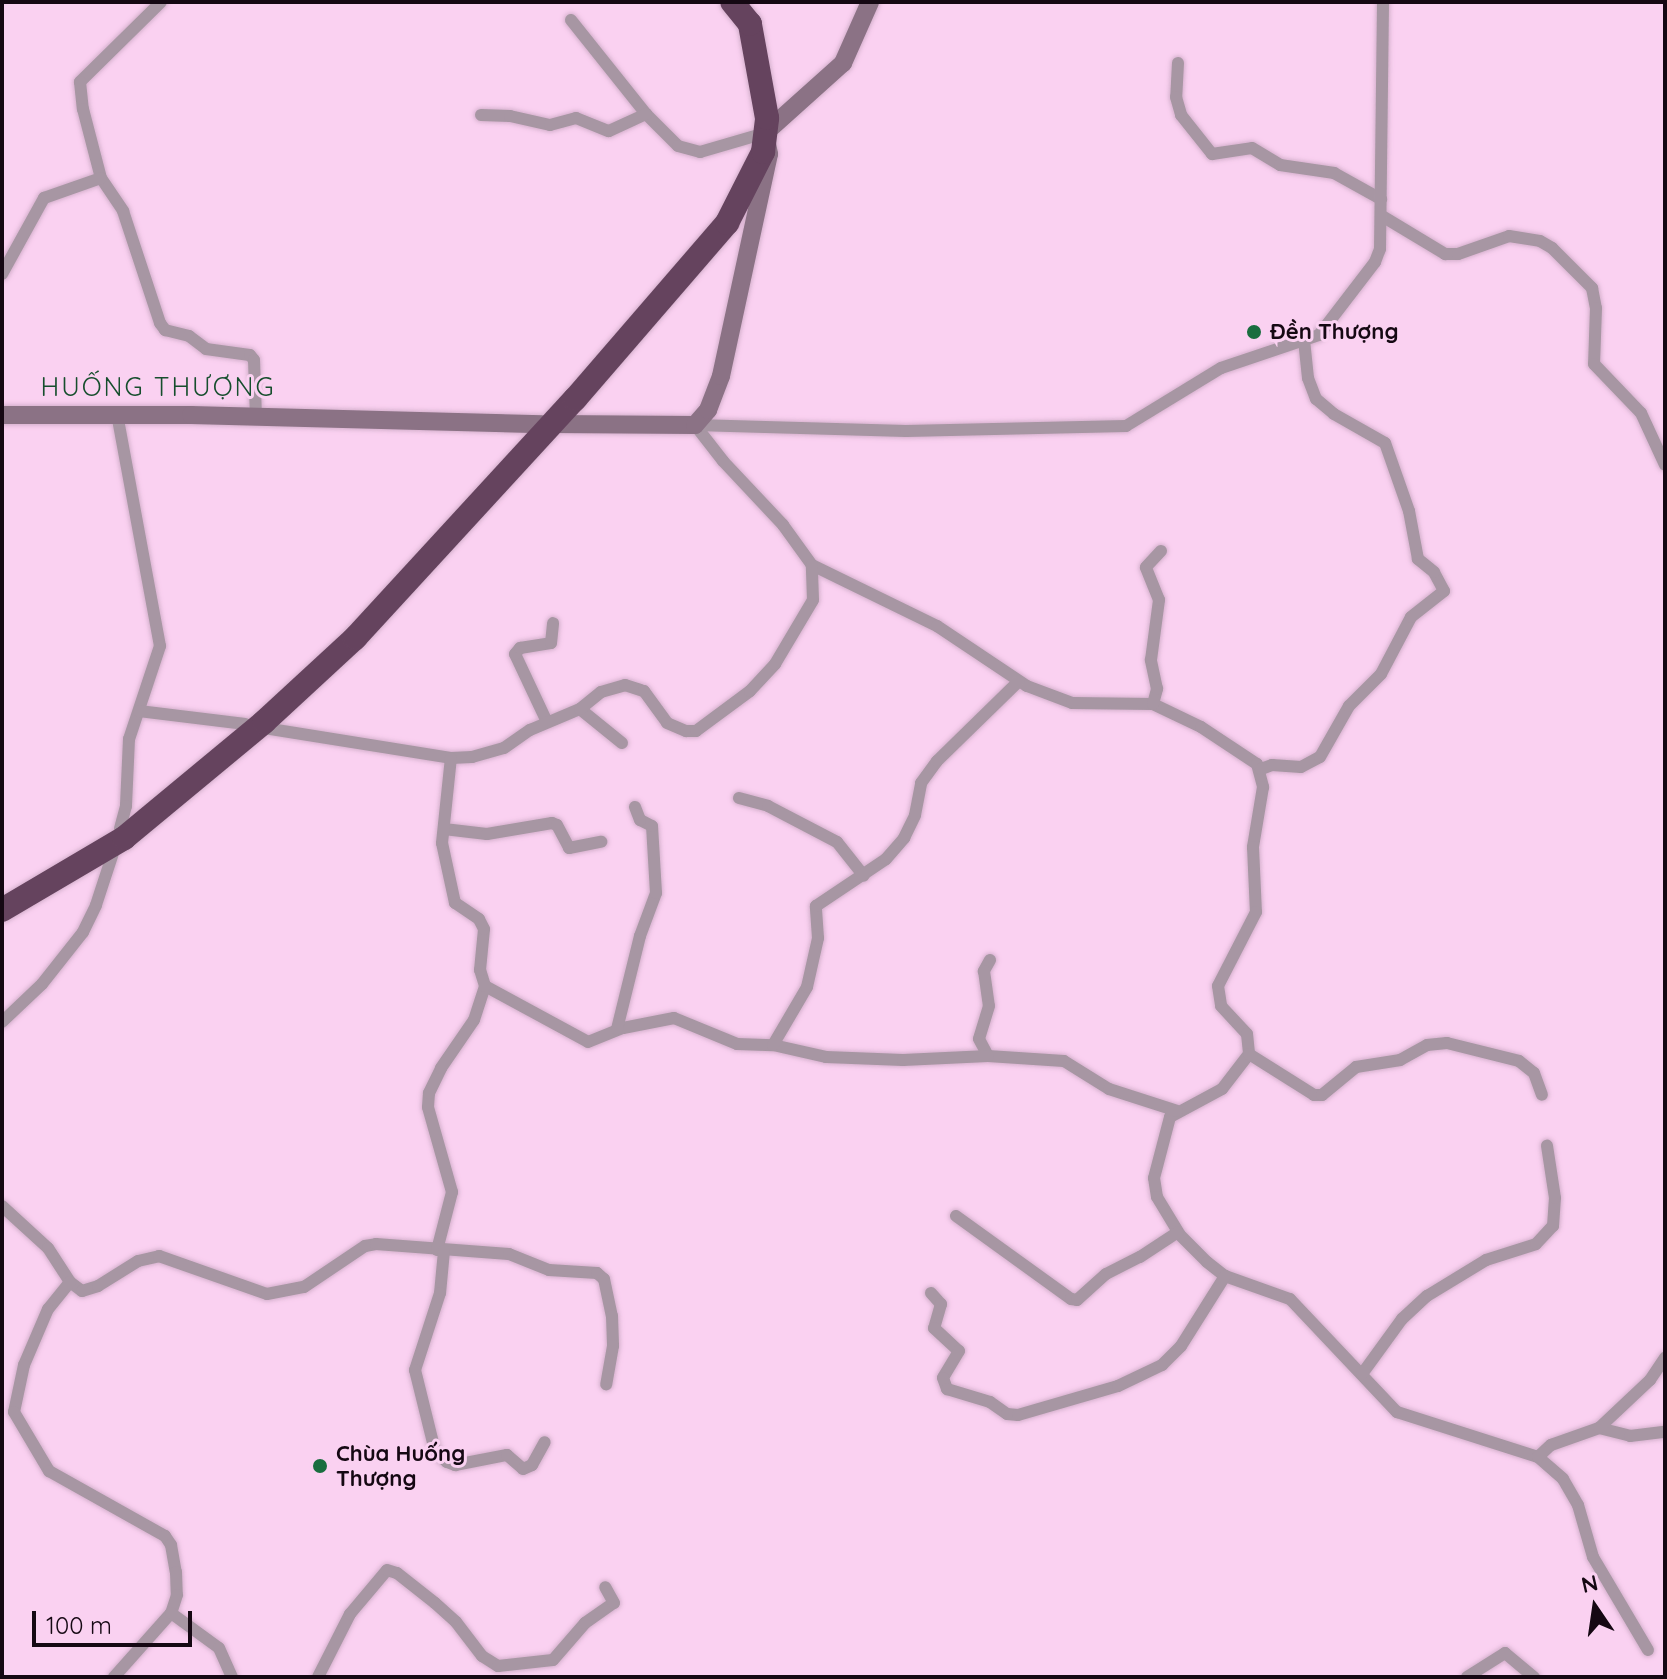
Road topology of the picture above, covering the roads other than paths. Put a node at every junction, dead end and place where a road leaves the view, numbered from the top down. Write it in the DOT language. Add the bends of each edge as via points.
graph roads {
  1 [pos="161,2"];
  2 [pos="715,2"];
  3 [pos="732,2"];
  4 [pos="870,2"];
  5 [pos="1383,2"];
  6 [pos="571,20"];
  7 [pos="751,35"];
  8 [pos="1178,63"];
  9 [pos="646,114"];
  10 [pos="481,115"];
  11 [pos="765,133"];
  12 [pos="101,178"];
  13 [pos="1381,199"];
  14 [pos="1382,216"];
  15 [pos="2,274"];
  16 [pos="1304,341"];
  17 [pos="117,414"];
  18 [pos="2,415"];
  19 [pos="256,417"];
  20 [pos="547,424"];
  21 [pos="695,425"];
  22 [pos="1665,465"];
  23 [pos="1161,551"];
  24 [pos="812,565"];
  25 [pos="553,623"];
  26 [pos="1018,682"];
  27 [pos="1153,704"];
  28 [pos="580,709"];
  29 [pos="139,711"];
  30 [pos="547,722"];
  31 [pos="252,726"];
  32 [pos="622,743"];
  33 [pos="451,758"];
  34 [pos="1261,769"];
  35 [pos="739,798"];
  36 [pos="635,807"];
  37 [pos="444,829"];
  38 [pos="118,835"];
  39 [pos="601,842"];
  40 [pos="864,876"];
  41 [pos="10,900"];
  42 [pos="990,960"];
  43 [pos="485,986"];
  44 [pos="2,1022"];
  45 [pos="617,1029"];
  46 [pos="773,1045"];
  47 [pos="1249,1054"];
  48 [pos="988,1056"];
  49 [pos="1542,1095"];
  50 [pos="1177,1111"];
  51 [pos="1547,1146"];
  52 [pos="2,1206"];
  53 [pos="956,1216"];
  54 [pos="1178,1232"];
  55 [pos="440,1251"];
  56 [pos="1225,1276"];
  57 [pos="70,1282"];
  58 [pos="931,1293"];
  59 [pos="1665,1358"];
  60 [pos="1362,1374"];
  61 [pos="606,1384"];
  62 [pos="8,1415"];
  63 [pos="1599,1428"];
  64 [pos="1665,1432"];
  65 [pos="545,1442"];
  66 [pos="1538,1457"];
  67 [pos="605,1587"];
  68 [pos="171,1613"];
  69 [pos="1648,1650"];
  70 [pos="114,1677"];
  71 [pos="232,1677"];
  72 [pos="318,1677"];
  73 [pos="1467,1677"];
  74 [pos="1534,1677"];
  1 -- 12 [label="street" via="80,82"];
  2 -- 7 [label="highway" via="739,30"];
  3 -- 7 [label="highway" via="750,24"];
  4 -- 11 [label="street" via="843,63"];
  5 -- 13 [label="street"];
  6 -- 9 [label="street"];
  7 -- 11 [label="highway" via="760,67"];
  8 -- 13 [label="street" via="1181,115 1212,154 1252,148 1280,165 1334,173"];
  9 -- 10 [label="street" via="609,131 576,118 550,125"];
  9 -- 11 [label="street" via="689,151"];
  11 -- 20 [label="highway" via="763,152 733,208 719,217"];
  11 -- 21 [label="street" via="769,154 721,376 715,396"];
  12 -- 15 [label="street" via="44,198"];
  12 -- 19 [label="street" via="123,211 160,323 206,349 250,355"];
  13 -- 14 [label="street"];
  14 -- 16 [label="street" via="1375,262 1333,321"];
  14 -- 22 [label="street" via="1445,254 1509,236 1552,248 1592,288 1594,364 1641,413"];
  16 -- 21 [label="street" via="1221,368 1126,426 906,431"];
  16 -- 34 [label="street" via="1316,399 1385,443 1409,511 1418,559 1434,572 1444,591 1411,617 1381,674 1349,706 1320,757 1301,767"];
  17 -- 18 [label="street"];
  17 -- 19 [label="street"];
  17 -- 29 [label="street" via="159,634 159,656"];
  19 -- 20 [label="street"];
  20 -- 21 [label="street"];
  20 -- 31 [label="highway" via="453,526"];
  21 -- 24 [label="street"];
  23 -- 27 [label="street" via="1146,567 1159,600 1151,660 1157,689"];
  24 -- 26 [label="street" via="937,626"];
  24 -- 28 [label="street" via="813,600 775,664 750,691 696,731 667,723 635,686 614,686"];
  25 -- 30 [label="street" via="551,643 520,648 515,654"];
  26 -- 27 [label="street" via="1072,703"];
  26 -- 40 [label="street" via="937,761 921,783 904,838"];
  27 -- 34 [label="street" via="1201,727"];
  28 -- 30 [label="street"];
  28 -- 32 [label="street"];
  29 -- 31 [label="street"];
  29 -- 38 [label="street" via="127,750 126,806"];
  30 -- 33 [label="street" via="497,751"];
  31 -- 33 [label="street"];
  31 -- 38 [label="highway"];
  33 -- 37 [label="street"];
  34 -- 47 [label="street" via="1253,847 1256,912 1218,986 1221,1006 1247,1034"];
  35 -- 40 [label="street" via="768,806 837,842"];
  36 -- 45 [label="street" via="640,820 652,826 656,893"];
  37 -- 39 [label="street" via="487,834 552,823 569,848"];
  37 -- 43 [label="street" via="442,843 455,903 479,919 484,929 480,970"];
  38 -- 41 [label="highway"];
  38 -- 44 [label="street" via="83,932 42,984"];
  40 -- 46 [label="street" via="816,906 818,938 807,987"];
  42 -- 48 [label="street" via="983,981 989,1006 979,1039"];
  43 -- 45 [label="street" via="580,1040 597,1041"];
  43 -- 55 [label="street" via="474,1020 429,1093 428,1107 452,1192"];
  45 -- 46 [label="street" via="674,1018 737,1044"];
  46 -- 48 [label="street" via="859,1060"];
  47 -- 49 [label="street" via="1322,1095 1356,1067 1400,1060 1432,1043 1447,1043 1519,1061 1534,1073"];
  47 -- 50 [label="street" via="1222,1089"];
  48 -- 50 [label="street" via="1064,1061 1119,1094"];
  50 -- 54 [label="street" via="1165,1127 1154,1178 1157,1197"];
  51 -- 60 [label="street" via="1555,1198 1553,1226 1536,1244 1486,1260 1427,1296 1402,1319"];
  52 -- 57 [label="street" via="55,1256"];
  53 -- 54 [label="street" via="1071,1299"];
  54 -- 56 [label="street"];
  55 -- 57 [label="street" via="370,1244 309,1284 267,1294 159,1256 138,1261 90,1289 77,1289"];
  55 -- 61 [label="street" via="509,1254 549,1270 601,1275 613,1332"];
  55 -- 65 [label="street" via="440,1293 415,1370 435,1451 455,1465 507,1455 523,1469 532,1465"];
  56 -- 58 [label="street" via="1181,1346 1162,1365 1118,1386 1012,1416 990,1402 947,1389 943,1378 959,1351 934,1328 941,1304"];
  56 -- 60 [label="street" via="1290,1299"];
  57 -- 62 [label="street" via="48,1309"];
  59 -- 63 [label="street" via="1650,1380"];
  60 -- 66 [label="street" via="1397,1412"];
  62 -- 68 [label="street" via="49,1471 168,1539 176,1584"];
  63 -- 64 [label="street" via="1630,1436"];
  63 -- 66 [label="street" via="1551,1445"];
  66 -- 69 [label="street" via="1574,1495 1593,1557"];
  67 -- 72 [label="street" via="614,1603 585,1623 553,1660 498,1666 482,1656 435,1603 387,1570 350,1614"];
  68 -- 70 [label="street"];
  68 -- 71 [label="street" via="219,1648"];
  73 -- 74 [label="street" via="1505,1653"];
}
